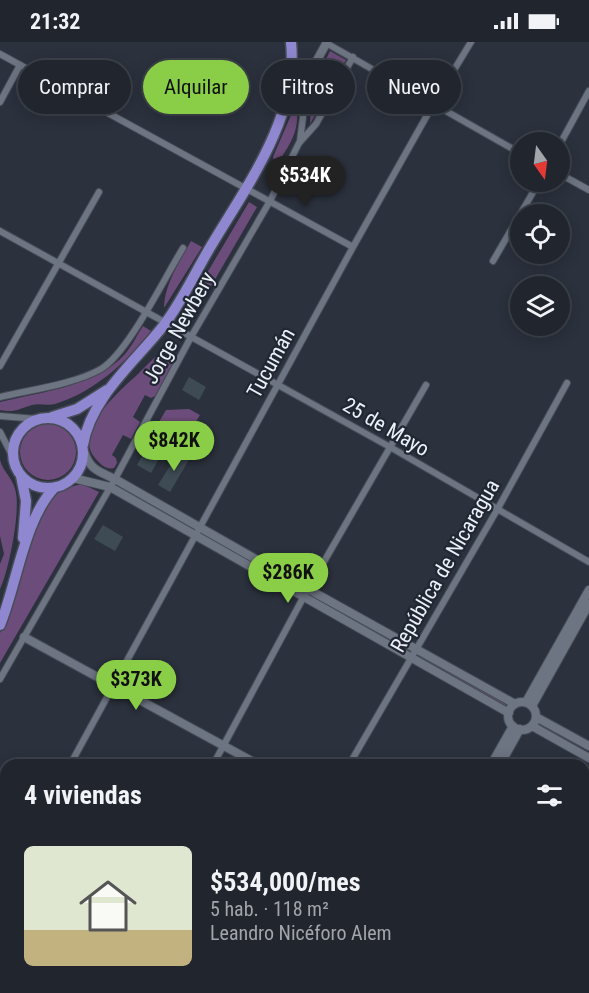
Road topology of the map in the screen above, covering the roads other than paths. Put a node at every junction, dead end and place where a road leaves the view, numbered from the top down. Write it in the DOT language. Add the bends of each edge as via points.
graph roads {
  1 [pos="291,42"];
  2 [pos="326,42"];
  3 [pos="471,42"];
  4 [pos="0,54"];
  5 [pos="353,57"];
  6 [pos="292,60"];
  7 [pos="314,60"];
  8 [pos="460,60"];
  9 [pos="18,64"];
  10 [pos="367,65"];
  11 [pos="18,69"];
  12 [pos="589,91"];
  13 [pos="0,102"];
  14 [pos="109,114"];
  15 [pos="283,114"];
  16 [pos="302,114"];
  17 [pos="428,114"];
  18 [pos="453,114"];
  19 [pos="567,132"];
  20 [pos="299,142"];
  21 [pos="510,147"];
  22 [pos="570,180"];
  23 [pos="244,189"];
  24 [pos="589,190"];
  25 [pos="99,192"];
  26 [pos="532,192"];
  27 [pos="270,201"];
  28 [pos="0,231"];
  29 [pos="353,247"];
  30 [pos="183,248"];
  31 [pos="493,261"];
  32 [pos="59,264"];
  33 [pos="145,312"];
  34 [pos="165,324"];
  35 [pos="191,337"];
  36 [pos="0,366"];
  37 [pos="567,383"];
  38 [pos="278,384"];
  39 [pos="426,385"];
  40 [pos="110,388"];
  41 [pos="0,397"];
  42 [pos="0,416"];
  43 [pos="52,417"];
  44 [pos="37,419"];
  45 [pos="0,432"];
  46 [pos="390,447"];
  47 [pos="83,448"];
  48 [pos="12,455"];
  49 [pos="21,476"];
  50 [pos="74,478"];
  51 [pos="113,483"];
  52 [pos="55,487"];
  53 [pos="497,510"];
  54 [pos="197,531"];
  55 [pos="20,561"];
  56 [pos="589,562"];
  57 [pos="308,589"];
  58 [pos="589,590"];
  59 [pos="303,597"];
  60 [pos="589,604"];
  61 [pos="0,625"];
  62 [pos="24,637"];
  63 [pos="416,649"];
  64 [pos="411,658"];
  65 [pos="0,679"];
  66 [pos="113,684"];
  67 [pos="515,704"];
  68 [pos="529,704"];
  69 [pos="509,713"];
  70 [pos="536,717"];
  71 [pos="532,726"];
  72 [pos="517,728"];
  73 [pos="224,745"];
  74 [pos="589,746"];
  75 [pos="589,758"];
  76 [pos="73,759"];
  77 [pos="216,759"];
  78 [pos="248,759"];
  79 [pos="352,759"];
  80 [pos="495,759"];
  81 [pos="503,759"];
  1 -- 6 [label="highway"];
  2 -- 5 [label="street"];
  2 -- 7 [label="street"];
  3 -- 8 [label="street, Tucumán"];
  4 -- 9 [label="street"];
  5 -- 10 [label="street"];
  5 -- 20 [label="street, Jorge Newbery" via="316,123"];
  11 -- 13 [label="street"];
  12 -- 19 [label="street"];
  14 -- 23 [label="street"];
  15 -- 23 [label="highway"];
  16 -- 20 [label="street"];
  17 -- 29 [label="street, Tucumán"];
  18 -- 21 [label="street"];
  20 -- 27 [label="street, Jorge Newbery"];
  22 -- 24 [label="street"];
  23 -- 27 [label="street"];
  23 -- 34 [label="highway"];
  25 -- 32 [label="street"];
  26 -- 31 [label="street"];
  27 -- 29 [label="street"];
  27 -- 35 [label="street, Jorge Newbery"];
  28 -- 32 [label="street, 25 de Mayo"];
  29 -- 38 [label="street, Tucumán"];
  30 -- 33 [label="street"];
  32 -- 33 [label="street, 25 de Mayo"];
  32 -- 36 [label="street"];
  33 -- 34 [label="street, 25 de Mayo"];
  33 -- 41 [label="street" via="121,352 103,368"];
  34 -- 35 [label="street, 25 de Mayo"];
  34 -- 40 [label="highway"];
  35 -- 38 [label="street, 25 de Mayo"];
  35 -- 51 [label="street, Jorge Newbery"];
  37 -- 53 [label="street, República de Nicaragua"];
  38 -- 46 [label="street, 25 de Mayo"];
  38 -- 54 [label="street, Tucumán"];
  39 -- 46 [label="street"];
  40 -- 43 [label="highway" via="77,409"];
  40 -- 47 [label="highway" via="88,425"];
  42 -- 44 [label="street"];
  43 -- 44 [label="highway"];
  43 -- 47 [label="highway" via="72,426"];
  44 -- 48 [label="highway" via="16,437"];
  45 -- 48 [label="street"];
  46 -- 53 [label="street, 25 de Mayo"];
  46 -- 57 [label="street"];
  47 -- 50 [label="highway"];
  47 -- 51 [label="main road" via="90,466"];
  48 -- 49 [label="highway"];
  49 -- 52 [label="highway" via="36,486"];
  49 -- 55 [label="highway" via="26,523"];
  50 -- 51 [label="main road"];
  50 -- 52 [label="highway"];
  51 -- 54 [label="main road"];
  51 -- 62 [label="street, Jorge Newbery"];
  52 -- 55 [label="highway" via="46,496"];
  53 -- 56 [label="street, 25 de Mayo"];
  53 -- 63 [label="street, República de Nicaragua"];
  54 -- 57 [label="main road"];
  54 -- 59 [label="main road"];
  54 -- 66 [label="street, Tucumán"];
  55 -- 61 [label="highway"];
  57 -- 59 [label="street"];
  57 -- 63 [label="main road"];
  58 -- 68 [label="street"];
  59 -- 64 [label="main road"];
  59 -- 73 [label="street"];
  60 -- 68 [label="street"];
  62 -- 65 [label="street, Jorge Newbery"];
  62 -- 66 [label="street"];
  63 -- 64 [label="street, República de Nicaragua"];
  63 -- 67 [label="main road"];
  64 -- 69 [label="main road"];
  64 -- 79 [label="street, República de Nicaragua"];
  66 -- 73 [label="street"];
  66 -- 76 [label="street, Tucumán"];
  67 -- 68 [label="main road"];
  67 -- 69 [label="main road"];
  68 -- 70 [label="main road"];
  69 -- 72 [label="main road" via="509,720"];
  70 -- 71 [label="main road"];
  70 -- 74 [label="main road"];
  71 -- 72 [label="main road"];
  71 -- 75 [label="main road"];
  72 -- 80 [label="main road"];
  72 -- 81 [label="main road"];
  73 -- 77 [label="street"];
  73 -- 78 [label="street"];
}
